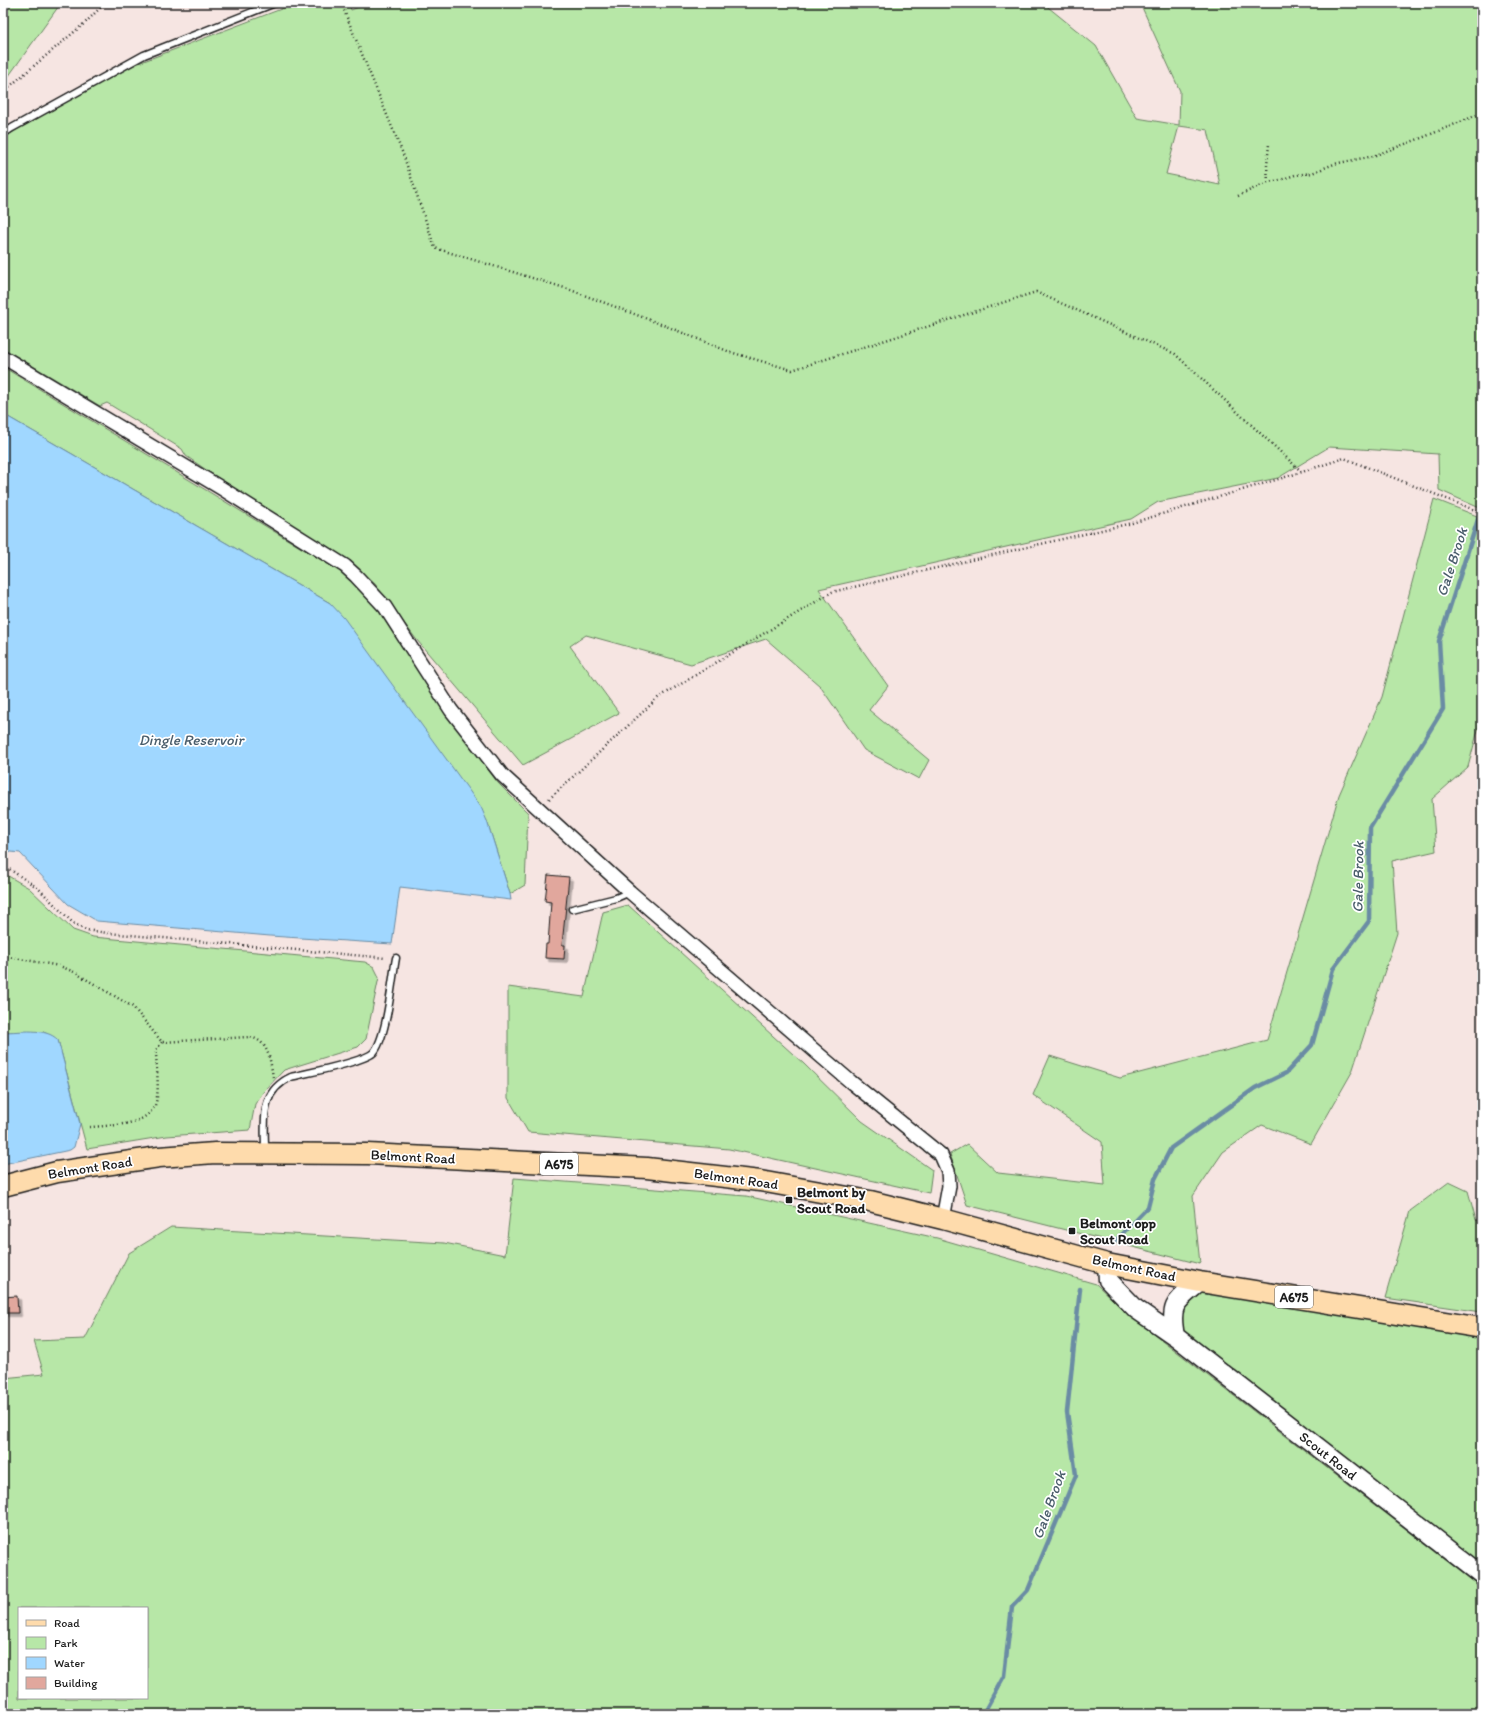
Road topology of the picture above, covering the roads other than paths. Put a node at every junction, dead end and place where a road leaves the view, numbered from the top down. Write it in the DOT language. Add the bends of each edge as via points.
graph roads {
  1 [pos="275,3"];
  2 [pos="3,134"];
  3 [pos="3,357"];
  4 [pos="630,892"];
  5 [pos="572,909"];
  6 [pos="396,958"];
  7 [pos="265,1154"];
  8 [pos="3,1186"];
  9 [pos="943,1219"];
  10 [pos="1107,1264"];
  11 [pos="1200,1282"];
  12 [pos="1482,1328"];
  13 [pos="1175,1336"];
  14 [pos="1482,1575"];
  1 -- 2 [label="lane" via="144,56"];
  3 -- 4 [label="street" via="345,566 385,607 451,710 502,775"];
  4 -- 5 [label="lane"];
  4 -- 9 [label="street" via="852,1082 941,1154 948,1171 949,1186"];
  6 -- 7 [label="lane" via="384,1025 373,1053 362,1059 281,1081 269,1097 265,1109"];
  7 -- 8 [label="main road, Belmont Road / A675" via="215,1153 159,1157 57,1172"];
  7 -- 9 [label="main road, Belmont Road / A675" via="368,1154 647,1168 760,1181 870,1201"];
  9 -- 10 [label="main road, Belmont Road / A675"];
  10 -- 11 [label="main road, Belmont Road / A675"];
  10 -- 13 [label="street, Scout Road" via="1108,1280 1136,1309"];
  11 -- 12 [label="main road, Belmont Road / A675"];
  11 -- 13 [label="street" via="1175,1305 1172,1313"];
  13 -- 14 [label="street, Scout Road"];
}
